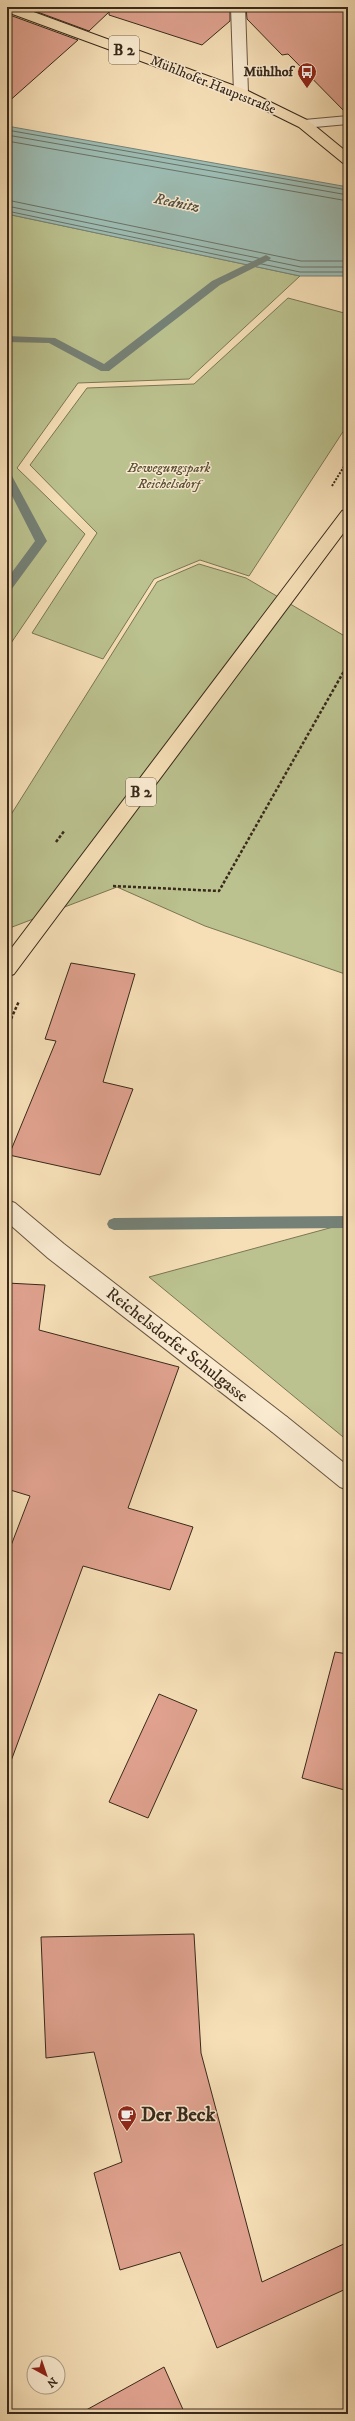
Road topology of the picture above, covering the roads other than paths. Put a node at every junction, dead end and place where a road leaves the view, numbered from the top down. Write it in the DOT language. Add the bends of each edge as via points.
graph roads {
  1 [pos="7,7"];
  2 [pos="238,7"];
  3 [pos="241,93"];
  4 [pos="348,120"];
  5 [pos="304,124"];
  6 [pos="348,160"];
  7 [pos="348,514"];
  8 [pos="7,969"];
  9 [pos="7,1209"];
  10 [pos="279,1424"];
  11 [pos="348,1480"];
  1 -- 3 [label="main road, Mühlhofer Hauptstraße / B 2"];
  2 -- 3 [label="street"];
  3 -- 5 [label="main road, Mühlhofer Hauptstraße / B 2"];
  4 -- 5 [label="street"];
  5 -- 6 [label="main road, B 2"];
  7 -- 8 [label="main road, B 2" via="275,615"];
  9 -- 10 [label="street, Reichelsdorfer Schulgasse" via="56,1251"];
  10 -- 11 [label="lane, Reichelsdorfer Schulgasse"];
}
